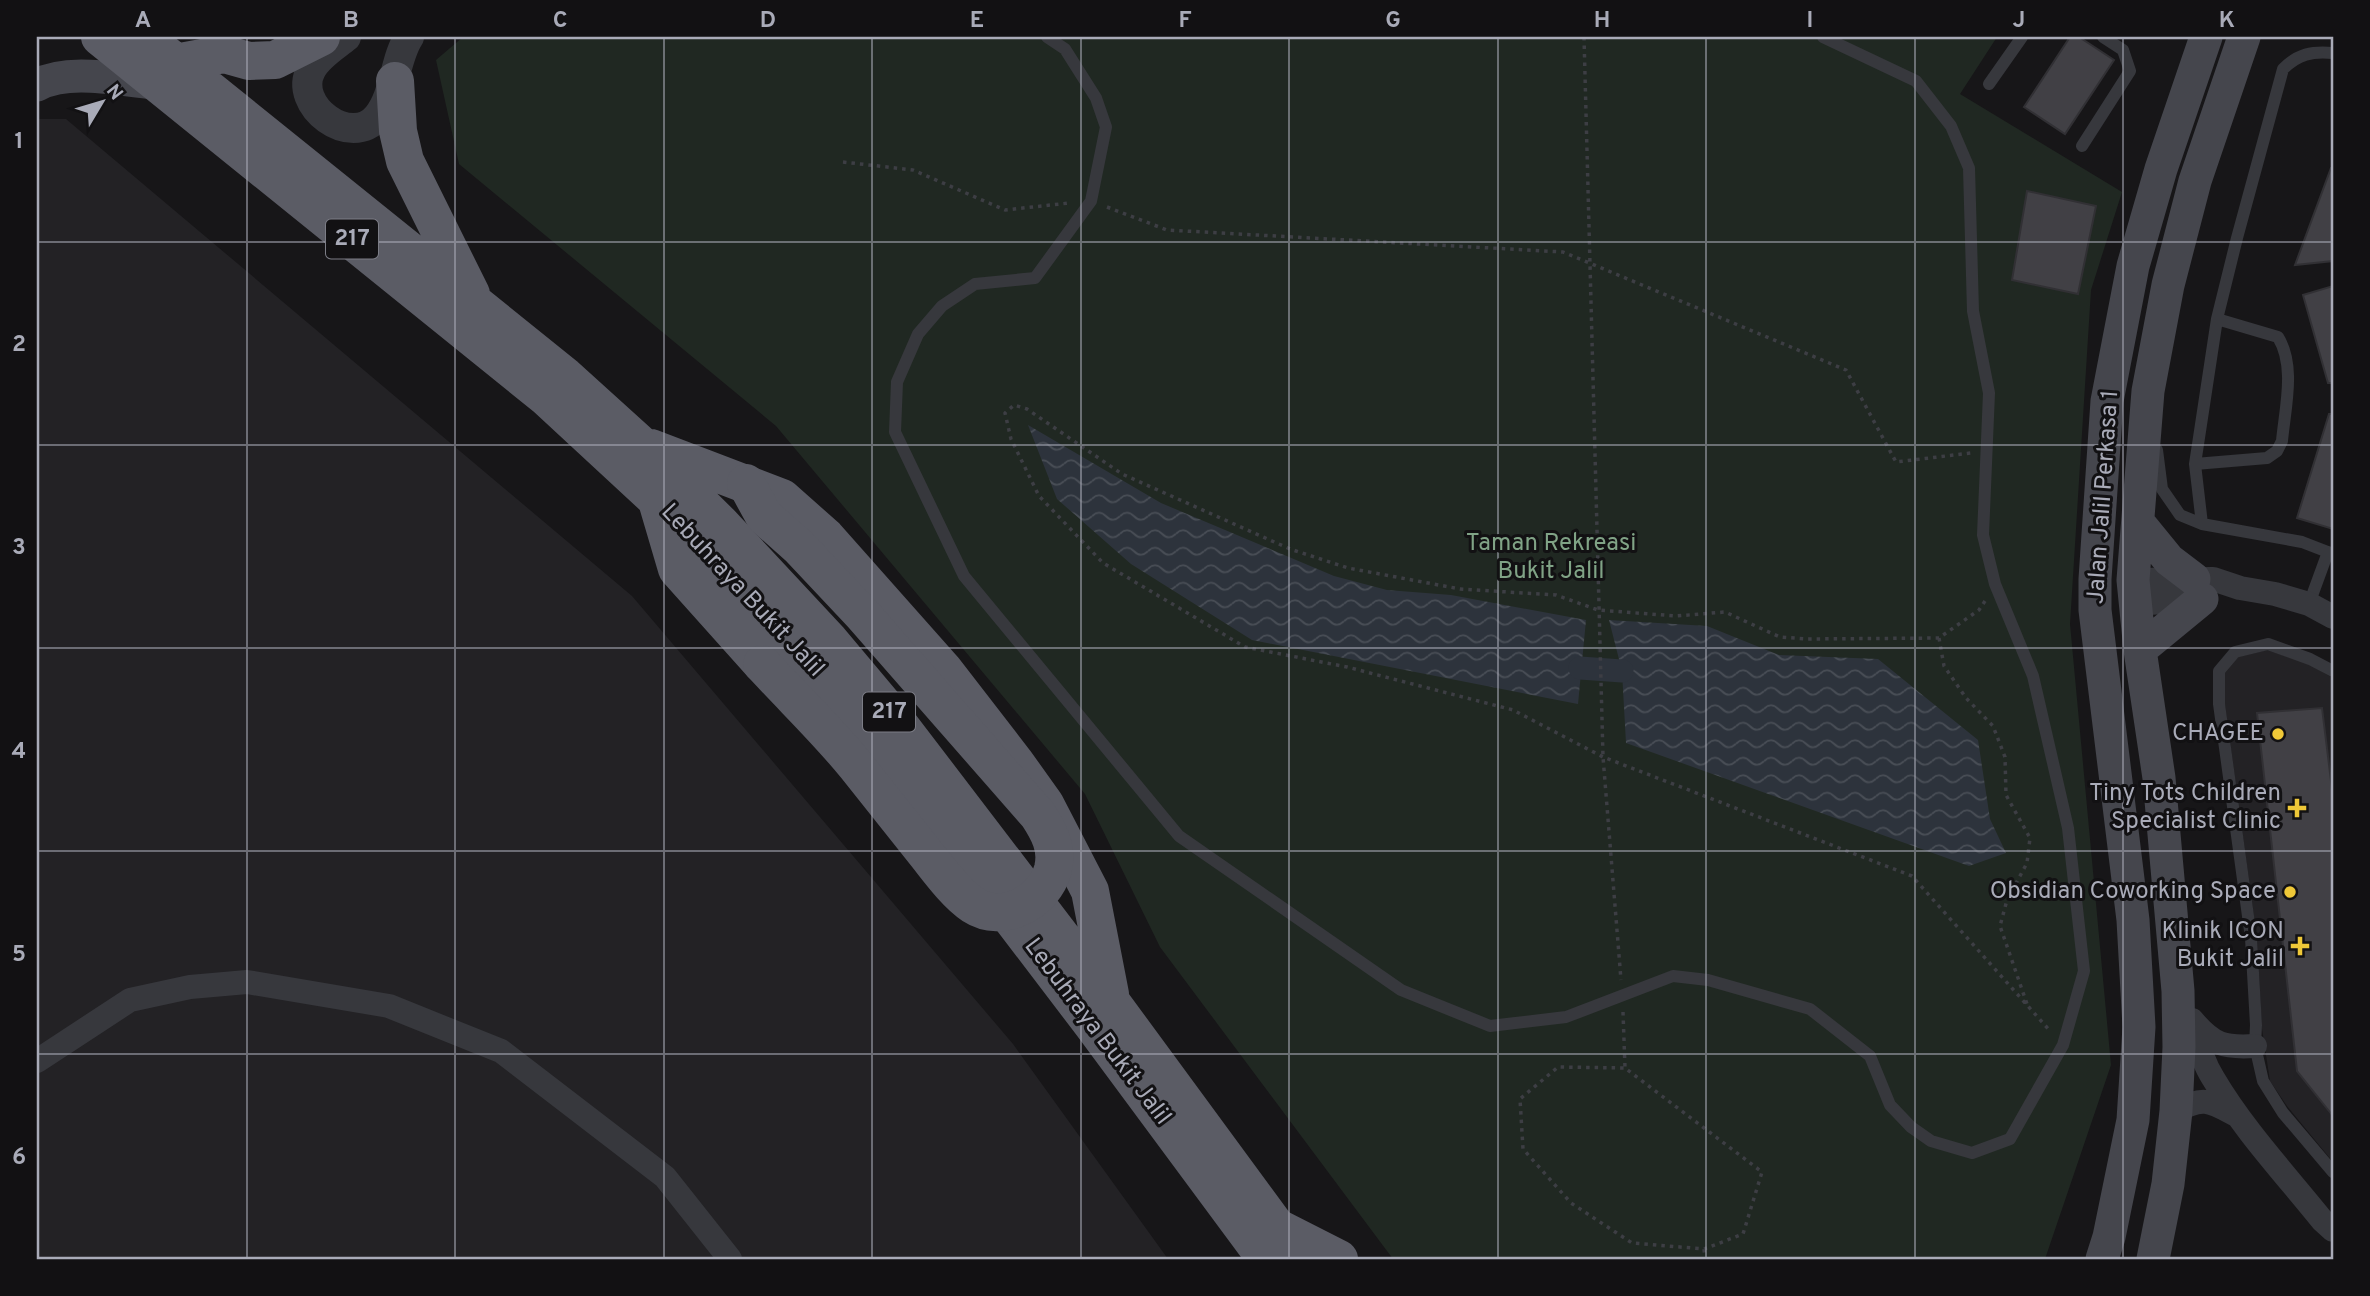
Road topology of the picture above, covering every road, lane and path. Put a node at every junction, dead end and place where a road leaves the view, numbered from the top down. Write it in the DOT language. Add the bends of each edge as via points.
graph roads {
  1 [pos="100,37"];
  2 [pos="144,37"];
  3 [pos="321,37"];
  4 [pos="346,37"];
  5 [pos="409,37"];
  6 [pos="1047,37"];
  7 [pos="1584,37"];
  8 [pos="1823,37"];
  9 [pos="2022,37"];
  10 [pos="2103,37"];
  11 [pos="2178,37"];
  12 [pos="2206,37"];
  13 [pos="2223,37"];
  14 [pos="2244,37"];
  15 [pos="2333,53"];
  16 [pos="165,73"];
  17 [pos="395,81"];
  18 [pos="1989,84"];
  19 [pos="2190,84"];
  20 [pos="37,85"];
  21 [pos="2082,146"];
  22 [pos="843,162"];
  23 [pos="2195,181"];
  24 [pos="1091,201"];
  25 [pos="1590,263"];
  26 [pos="474,301"];
  27 [pos="2217,319"];
  28 [pos="2148,391"];
  29 [pos="639,443"];
  30 [pos="1986,452"];
  31 [pos="2195,464"];
  32 [pos="746,483"];
  33 [pos="656,499"];
  34 [pos="2138,522"];
  35 [pos="2202,524"];
  36 [pos="2097,543"];
  37 [pos="2331,553"];
  38 [pos="1996,584"];
  39 [pos="2198,589"];
  40 [pos="2129,593"];
  41 [pos="2309,604"];
  42 [pos="1598,610"];
  43 [pos="2333,617"];
  44 [pos="1939,638"];
  45 [pos="2099,646"];
  46 [pos="2140,650"];
  47 [pos="2333,671"];
  48 [pos="1603,757"];
  49 [pos="2178,991"];
  50 [pos="1622,996"];
  51 [pos="1112,1003"];
  52 [pos="2028,1006"];
  53 [pos="2192,1022"];
  54 [pos="2256,1035"];
  55 [pos="2063,1045"];
  56 [pos="37,1061"];
  57 [pos="1625,1068"];
  58 [pos="2176,1111"];
  59 [pos="2239,1117"];
  60 [pos="1191,1158"];
  61 [pos="2333,1172"];
  62 [pos="2333,1230"];
  63 [pos="1271,1243"];
  64 [pos="1704,1249"];
  65 [pos="730,1259"];
  66 [pos="1231,1259"];
  67 [pos="1300,1259"];
  68 [pos="1339,1259"];
  69 [pos="1705,1259"];
  70 [pos="2102,1259"];
  71 [pos="2153,1259"];
  1 -- 16 [label="highway, Lebuhraya Bukit Jalil / 217"];
  2 -- 16 [label="highway, Lebuhraya Bukit Jalil / 217"];
  3 -- 16 [label="highway" via="275,60 249,61 224,54"];
  4 -- 17 [label="street" via="309,72 313,103 331,123 349,128 378,117"];
  5 -- 17 [label="street"];
  6 -- 24 [label="lane" via="1065,49 1096,98 1105,127"];
  7 -- 25 [label="path"];
  8 -- 30 [label="lane" via="1916,81 1951,126 1969,168 1973,311 1989,393"];
  9 -- 18 [label="lane"];
  10 -- 21 [label="lane" via="2123,50 2130,71"];
  11 -- 19 [label="main road"];
  12 -- 19 [label="main road, Jalan Jalil Perkasa 1"];
  13 -- 23 [label="main road" via="2192,138"];
  14 -- 23 [label="main road, Jalan Jalil Perkasa 1"];
  15 -- 27 [label="lane" via="2308,52 2283,69"];
  16 -- 20 [label="main road" via="71,77"];
  16 -- 26 [label="highway, Lebuhraya Bukit Jalil / 217"];
  16 -- 33 [label="highway, Lebuhraya Bukit Jalil / 217" via="547,398"];
  17 -- 26 [label="highway" via="405,160"];
  19 -- 36 [label="main road, Jalan Jalil Perkasa 1" via="2133,266 2107,401"];
  22 -- 24 [label="path" via="913,170 1005,210"];
  23 -- 28 [label="main road, Jalan Jalil Perkasa 1" via="2168,285"];
  24 -- 25 [label="path" via="1167,230 1563,252"];
  24 -- 50 [label="lane" via="1035,278 975,284 942,306 918,334 897,382 895,432 964,576 1179,835 1401,990 1490,1026 1566,1017"];
  25 -- 30 [label="path" via="1846,370 1896,462"];
  25 -- 42 [label="path"];
  26 -- 29 [label="highway, Lebuhraya Bukit Jalil / 217"];
  27 -- 31 [label="lane"];
  27 -- 31 [label="lane" via="2278,337 2286,349 2282,441 2267,458"];
  28 -- 34 [label="main road, Jalan Jalil Perkasa 1"];
  28 -- 35 [label="lane" via="2162,489 2180,514"];
  29 -- 32 [label="highway"];
  29 -- 51 [label="highway, Lebuhraya Bukit Jalil / 217" via="838,651"];
  30 -- 38 [label="lane" via="1983,535"];
  31 -- 35 [label="lane"];
  32 -- 33 [label="highway, bridge" via="764,516 862,614 1038,815 1055,853 1043,890 1029,902 994,913 972,904 941,873 853,763 677,569"];
  32 -- 51 [label="highway" via="782,498 826,537 944,670 1016,762 1045,804 1090,891"];
  33 -- 60 [label="highway, Lebuhraya Bukit Jalil / 217" via="724,566 868,730"];
  34 -- 39 [label="main road"];
  34 -- 40 [label="main road, Jalan Jalil Perkasa 1"];
  35 -- 37 [label="lane" via="2302,542"];
  36 -- 40 [label="main road" via="2113,590"];
  36 -- 45 [label="main road, Jalan Jalil Perkasa 1"];
  37 -- 41 [label="lane"];
  38 -- 44 [label="path" via="1979,610"];
  38 -- 55 [label="lane" via="2033,676 2068,828 2084,971"];
  39 -- 40 [label="street"];
  39 -- 41 [label="street" via="2212,598 2240,587"];
  39 -- 46 [label="main road"];
  40 -- 45 [label="main road" via="2110,611"];
  40 -- 46 [label="main road, Jalan Jalil Perkasa 1"];
  41 -- 43 [label="street"];
  42 -- 44 [label="path" via="1676,615 1725,612 1780,637"];
  42 -- 48 [label="path"];
  42 -- 48 [label="path" via="1556,595 1460,589 1348,568 1290,548 1122,474 1027,409 1014,405 1005,414 1010,439 1039,496 1103,563 1245,647 1348,667 1513,710"];
  44 -- 52 [label="path" via="1944,666 1993,726 2005,757 2006,796 2030,838 2027,863 2007,900 2000,926"];
  45 -- 70 [label="main road, Jalan Jalil Perkasa 1" via="2133,920 2139,1027 2133,1120"];
  46 -- 49 [label="main road, Jalan Jalil Perkasa 1" via="2159,778"];
  47 -- 54 [label="lane" via="2268,644 2235,652 2219,671 2219,704 2251,938"];
  48 -- 50 [label="path"];
  48 -- 52 [label="path" via="1912,876"];
  49 -- 53 [label="street"];
  49 -- 58 [label="main road, Jalan Jalil Perkasa 1"];
  50 -- 55 [label="lane" via="1673,976 1708,980 1810,1009 1870,1056 1890,1105 1911,1127 1931,1141 1972,1153 2010,1139"];
  50 -- 57 [label="path"];
  51 -- 63 [label="highway, Lebuhraya Bukit Jalil / 217"];
  52 -- 55 [label="path"];
  53 -- 54 [label="street" via="2228,1048"];
  53 -- 59 [label="street" via="2212,1077"];
  54 -- 61 [label="lane" via="2263,1081 2283,1113"];
  56 -- 65 [label="street" via="130,1000 190,987 247,982 389,1006 501,1051 665,1177"];
  57 -- 64 [label="path" via="1762,1172 1743,1234"];
  57 -- 64 [label="path" via="1558,1067 1520,1099 1523,1149 1571,1203 1632,1243"];
  58 -- 59 [label="street" via="2194,1101 2211,1102"];
  58 -- 71 [label="main road, Jalan Jalil Perkasa 1"];
  59 -- 62 [label="street"];
  60 -- 63 [label="highway, Lebuhraya Bukit Jalil / 217"];
  60 -- 66 [label="highway"];
  63 -- 67 [label="highway, Lebuhraya Bukit Jalil / 217"];
  63 -- 68 [label="highway"];
  64 -- 69 [label="path"];
}
